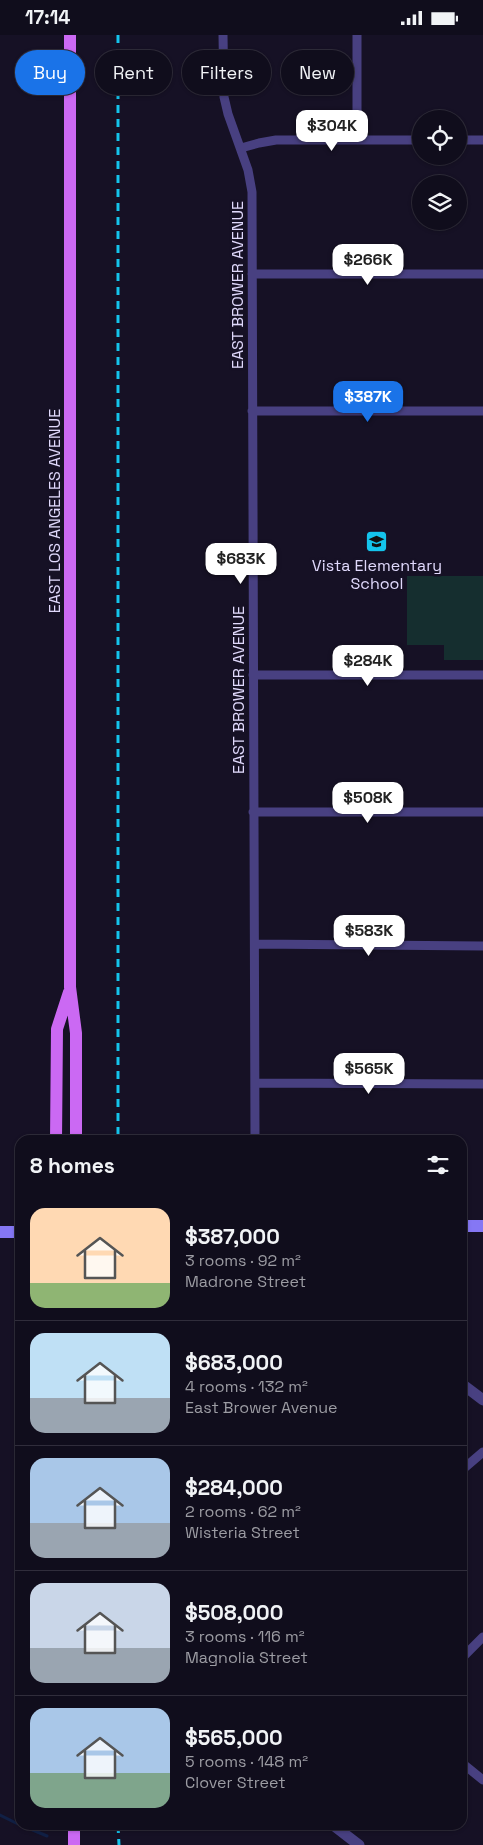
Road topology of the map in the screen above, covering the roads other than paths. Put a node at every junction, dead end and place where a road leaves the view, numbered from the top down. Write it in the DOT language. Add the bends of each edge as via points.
graph roads {
  1 [pos="70,35"];
  2 [pos="223,35"];
  3 [pos="357,35"];
  4 [pos="357,140"];
  5 [pos="412,140"];
  6 [pos="467,140"];
  7 [pos="483,140"];
  8 [pos="241,149"];
  9 [pos="252,274"];
  10 [pos="483,274"];
  11 [pos="252,411"];
  12 [pos="483,411"];
  13 [pos="253,675"];
  14 [pos="483,675"];
  15 [pos="253,812"];
  16 [pos="483,812"];
  17 [pos="255,944"];
  18 [pos="483,946"];
  19 [pos="70,987"];
  20 [pos="255,1083"];
  21 [pos="483,1084"];
  22 [pos="56,1135"];
  23 [pos="76,1135"];
  24 [pos="255,1135"];
  25 [pos="467,1226"];
  26 [pos="483,1226"];
  27 [pos="0,1232"];
  28 [pos="15,1232"];
  29 [pos="467,1388"];
  30 [pos="483,1400"];
  31 [pos="483,1453"];
  32 [pos="467,1466"];
  33 [pos="483,1637"];
  34 [pos="467,1652"];
  35 [pos="467,1767"];
  36 [pos="483,1780"];
  37 [pos="74,1830"];
  38 [pos="340,1830"];
  39 [pos="74,1845"];
  40 [pos="359,1845"];
  1 -- 19 [label="main road, EAST LOS ANGELES AVENUE"];
  2 -- 8 [label="street, EAST BROWER AVENUE" via="224,97"];
  3 -- 4 [label="street"];
  4 -- 5 [label="street"];
  4 -- 8 [label="street" via="276,140"];
  6 -- 7 [label="street"];
  8 -- 9 [label="street, EAST BROWER AVENUE" via="252,192"];
  9 -- 10 [label="street"];
  9 -- 11 [label="street, EAST BROWER AVENUE"];
  11 -- 12 [label="street"];
  11 -- 13 [label="street, EAST BROWER AVENUE"];
  13 -- 14 [label="street"];
  13 -- 15 [label="street, EAST BROWER AVENUE"];
  15 -- 16 [label="street"];
  15 -- 17 [label="street, EAST BROWER AVENUE"];
  17 -- 18 [label="street"];
  17 -- 20 [label="street, EAST BROWER AVENUE"];
  19 -- 22 [label="main road, EAST LOS ANGELES AVENUE" via="57,1029"];
  19 -- 23 [label="main road, EAST LOS ANGELES AVENUE" via="76,1033"];
  20 -- 21 [label="street"];
  20 -- 24 [label="street, EAST BROWER AVENUE"];
  25 -- 26 [label="main road"];
  27 -- 28 [label="main road"];
  29 -- 30 [label="street"];
  31 -- 32 [label="street"];
  33 -- 34 [label="street"];
  35 -- 36 [label="street"];
  37 -- 39 [label="main road"];
  38 -- 40 [label="street"];
}
